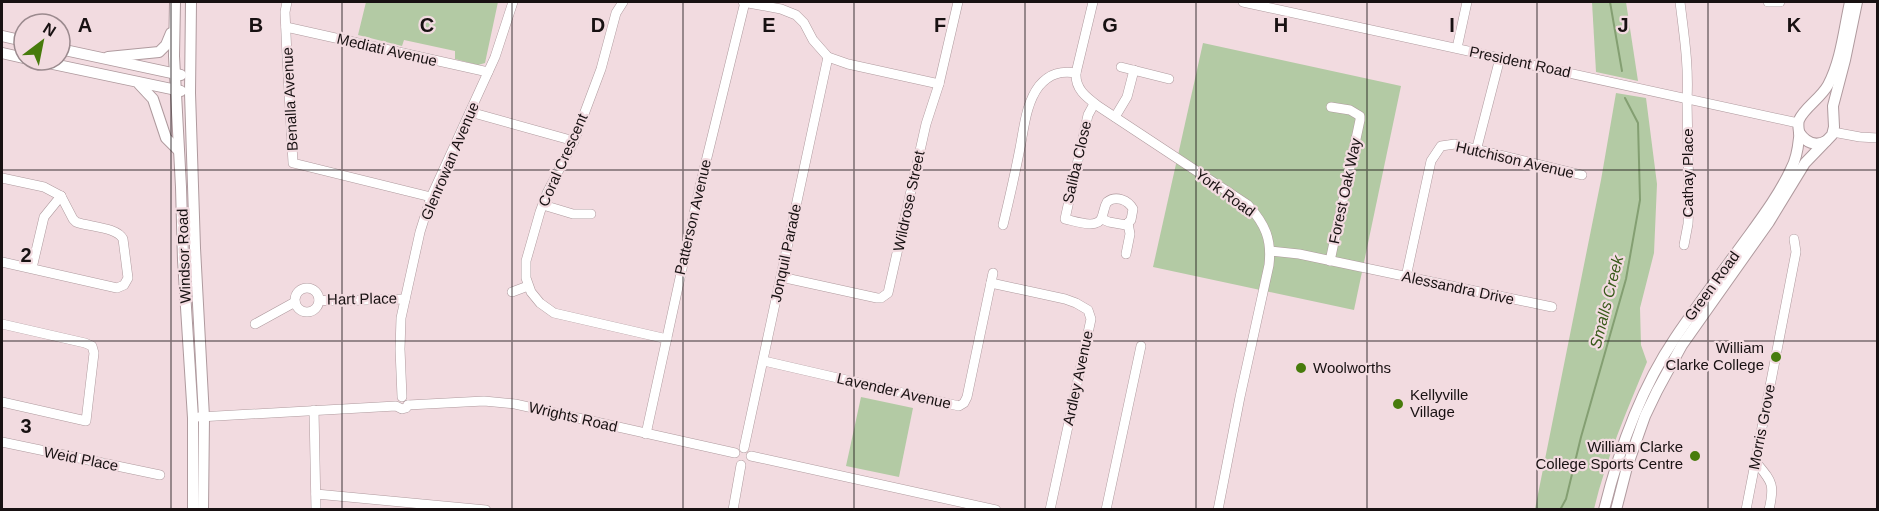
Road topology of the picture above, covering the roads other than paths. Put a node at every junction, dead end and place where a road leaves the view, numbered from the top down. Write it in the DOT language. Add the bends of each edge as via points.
graph roads {
  1 [pos="175,2"];
  2 [pos="191,2"];
  3 [pos="287,2"];
  4 [pos="513,2"];
  5 [pos="623,2"];
  6 [pos="744,2"];
  7 [pos="958,2"];
  8 [pos="1093,2"];
  9 [pos="1243,2"];
  10 [pos="1467,2"];
  11 [pos="1680,2"];
  12 [pos="1768,2"];
  13 [pos="1779,2"];
  14 [pos="1850,2"];
  15 [pos="1857,2"];
  16 [pos="286,27"];
  17 [pos="174,28"];
  18 [pos="1457,48"];
  19 [pos="72,52"];
  20 [pos="828,57"];
  21 [pos="101,58"];
  22 [pos="1500,58"];
  23 [pos="72,68"];
  24 [pos="1121,68"];
  25 [pos="1134,70"];
  26 [pos="488,72"];
  27 [pos="1076,73"];
  28 [pos="175,74"];
  29 [pos="190,78"];
  30 [pos="1169,79"];
  31 [pos="138,83"];
  32 [pos="939,84"];
  33 [pos="175,90"];
  34 [pos="190,93"];
  35 [pos="1687,100"];
  36 [pos="1094,104"];
  37 [pos="1331,106"];
  38 [pos="1806,111"];
  39 [pos="470,112"];
  40 [pos="1115,117"];
  41 [pos="1799,128"];
  42 [pos="1831,132"];
  43 [pos="1878,138"];
  44 [pos="574,141"];
  45 [pos="179,151"];
  46 [pos="1476,151"];
  47 [pos="1582,175"];
  48 [pos="2,178"];
  49 [pos="61,196"];
  50 [pos="431,197"];
  51 [pos="543,205"];
  52 [pos="591,214"];
  53 [pos="1102,219"];
  54 [pos="1128,223"];
  55 [pos="1003,225"];
  56 [pos="1794,239"];
  57 [pos="1684,245"];
  58 [pos="1270,251"];
  59 [pos="1126,254"];
  60 [pos="1330,261"];
  61 [pos="2,262"];
  62 [pos="32,268"];
  63 [pos="781,277"];
  64 [pos="1406,277"];
  65 [pos="992,278"];
  66 [pos="528,286"];
  67 [pos="512,292"];
  68 [pos="405,299"];
  69 [pos="319,300"];
  70 [pos="295,303"];
  71 [pos="1552,307"];
  72 [pos="2,324"];
  73 [pos="255,324"];
  74 [pos="667,339"];
  75 [pos="1141,346"];
  76 [pos="764,361"];
  77 [pos="405,401"];
  78 [pos="2,402"];
  79 [pos="314,410"];
  80 [pos="199,417"];
  81 [pos="646,434"];
  82 [pos="2,442"];
  83 [pos="739,451"];
  84 [pos="752,456"];
  85 [pos="1755,461"];
  86 [pos="741,465"];
  87 [pos="160,475"];
  88 [pos="316,494"];
  89 [pos="193,510"];
  90 [pos="204,510"];
  91 [pos="316,510"];
  92 [pos="486,510"];
  93 [pos="733,510"];
  94 [pos="996,510"];
  95 [pos="1050,510"];
  96 [pos="1106,510"];
  97 [pos="1218,510"];
  98 [pos="1604,510"];
  99 [pos="1616,510"];
  100 [pos="1746,510"];
  101 [pos="1769,510"];
  1 -- 17 [label="main road, Windsor Road"];
  2 -- 29 [label="main road, Windsor Road"];
  3 -- 16 [label="street, Benalla Avenue"];
  4 -- 26 [label="street, Glenrowan Avenue"];
  5 -- 44 [label="street, Coral Crescent"];
  6 -- 20 [label="street" via="796,15"];
  6 -- 74 [label="street, Patterson Avenue"];
  7 -- 32 [label="street, Wildrose Street"];
  8 -- 27 [label="street"];
  9 -- 18 [label="street, President Road"];
  10 -- 18 [label="street"];
  11 -- 35 [label="street, Cathay Place" via="1688,57"];
  12 -- 13 [label="street"];
  14 -- 38 [label="main road" via="1833,75"];
  15 -- 42 [label="main road" via="1834,98"];
  16 -- 26 [label="street, Mediati Avenue"];
  16 -- 50 [label="street, Benalla Avenue" via="293,163"];
  17 -- 21 [label="main road" via="159,52"];
  17 -- 28 [label="main road, Windsor Road"];
  18 -- 22 [label="street, President Road"];
  19 -- 21 [label="main road"];
  20 -- 32 [label="street"];
  20 -- 63 [label="street, Jonquil Parade"];
  21 -- 28 [label="main road"];
  22 -- 35 [label="street, President Road"];
  22 -- 46 [label="street"];
  23 -- 31 [label="main road"];
  24 -- 25 [label="street"];
  25 -- 30 [label="street"];
  25 -- 40 [label="street" via="1127,97"];
  26 -- 39 [label="street, Glenrowan Avenue"];
  27 -- 36 [label="street, York Road" via="1080,90"];
  27 -- 55 [label="street" via="1062,72 1049,77 1033,98"];
  28 -- 29 [label="main road"];
  28 -- 33 [label="main road, Windsor Road"];
  29 -- 34 [label="main road, Windsor Road"];
  31 -- 33 [label="main road"];
  31 -- 45 [label="main road" via="153,99 166,138"];
  32 -- 63 [label="street, Wildrose Street" via="886,296 877,298"];
  33 -- 34 [label="main road"];
  33 -- 45 [label="main road, Windsor Road"];
  34 -- 80 [label="main road, Windsor Road"];
  35 -- 41 [label="street, President Road"];
  35 -- 57 [label="street, Cathay Place" via="1689,203"];
  36 -- 40 [label="street, York Road"];
  36 -- 53 [label="street, Saliba Close" via="1088,115 1065,219 1092,224"];
  37 -- 60 [label="street, Forest Oak Way" via="1354,111 1360,120"];
  38 -- 41 [label="main road"];
  38 -- 42 [label="main road" via="1819,108 1831,115"];
  39 -- 44 [label="street"];
  39 -- 50 [label="street, Glenrowan Avenue"];
  40 -- 58 [label="street, York Road" via="1248,205 1261,219"];
  41 -- 42 [label="main road" via="1803,138 1816,144"];
  41 -- 98 [label="main road, Green Road" via="1795,159 1777,194 1674,339 1647,387 1616,464"];
  42 -- 43 [label="street"];
  42 -- 99 [label="main road, Green Road" via="1805,163 1769,222 1682,345 1645,416"];
  44 -- 51 [label="street, Coral Crescent"];
  45 -- 80 [label="main road, Windsor Road" via="184,282"];
  46 -- 47 [label="street, Hutchison Avenue"];
  46 -- 64 [label="street, Hutchison Avenue" via="1455,144 1441,146 1431,161"];
  48 -- 49 [label="street" via="44,187"];
  49 -- 62 [label="street" via="44,217"];
  49 -- 62 [label="street" via="76,222 121,235 127,281 117,288"];
  50 -- 68 [label="street, Glenrowan Avenue"];
  51 -- 52 [label="street" via="573,214"];
  51 -- 66 [label="street, Coral Crescent" via="526,261"];
  53 -- 54 [label="street, Saliba Close"];
  53 -- 54 [label="street" via="1107,202 1124,200 1133,209"];
  54 -- 59 [label="street"];
  56 -- 85 [label="street, Morris Grove" via="1796,252"];
  58 -- 60 [label="street, Alessandra Drive"];
  58 -- 97 [label="street, York Road"];
  60 -- 64 [label="street, Alessandra Drive"];
  61 -- 62 [label="street"];
  63 -- 76 [label="street, Jonquil Parade"];
  64 -- 71 [label="street, Alessandra Drive"];
  65 -- 76 [label="street, Lavender Avenue" via="967,397 959,406"];
  65 -- 95 [label="street, Ardley Avenue" via="1076,303 1088,310 1091,319"];
  66 -- 67 [label="street"];
  66 -- 74 [label="street" via="554,314"];
  68 -- 69 [label="street, Hart Place"];
  68 -- 77 [label="street, Glenrowan Avenue" via="400,331"];
  69 -- 70 [label="street, Hart Place" via="310,312"];
  69 -- 70 [label="street, Hart Place" via="308,287 298,292"];
  70 -- 73 [label="street"];
  72 -- 78 [label="street" via="85,343 92,346 94,353 86,421"];
  74 -- 81 [label="street, Patterson Avenue"];
  75 -- 96 [label="street"];
  76 -- 83 [label="street, Jonquil Parade"];
  77 -- 79 [label="street, Wrights Road" via="404,409 396,406"];
  77 -- 81 [label="street, Wrights Road" via="494,401"];
  79 -- 80 [label="street"];
  79 -- 88 [label="street"];
  80 -- 89 [label="main road, Windsor Road"];
  80 -- 90 [label="main road, Windsor Road"];
  81 -- 83 [label="street, Wrights Road"];
  82 -- 87 [label="street, Weid Place"];
  83 -- 84 [label="street" via="750,451"];
  83 -- 86 [label="street" via="735,460"];
  84 -- 86 [label="street" via="749,463"];
  84 -- 94 [label="street"];
  85 -- 100 [label="street, Morris Grove"];
  85 -- 101 [label="street" via="1773,486"];
  86 -- 93 [label="street"];
  88 -- 91 [label="street"];
  88 -- 92 [label="street"];
}
